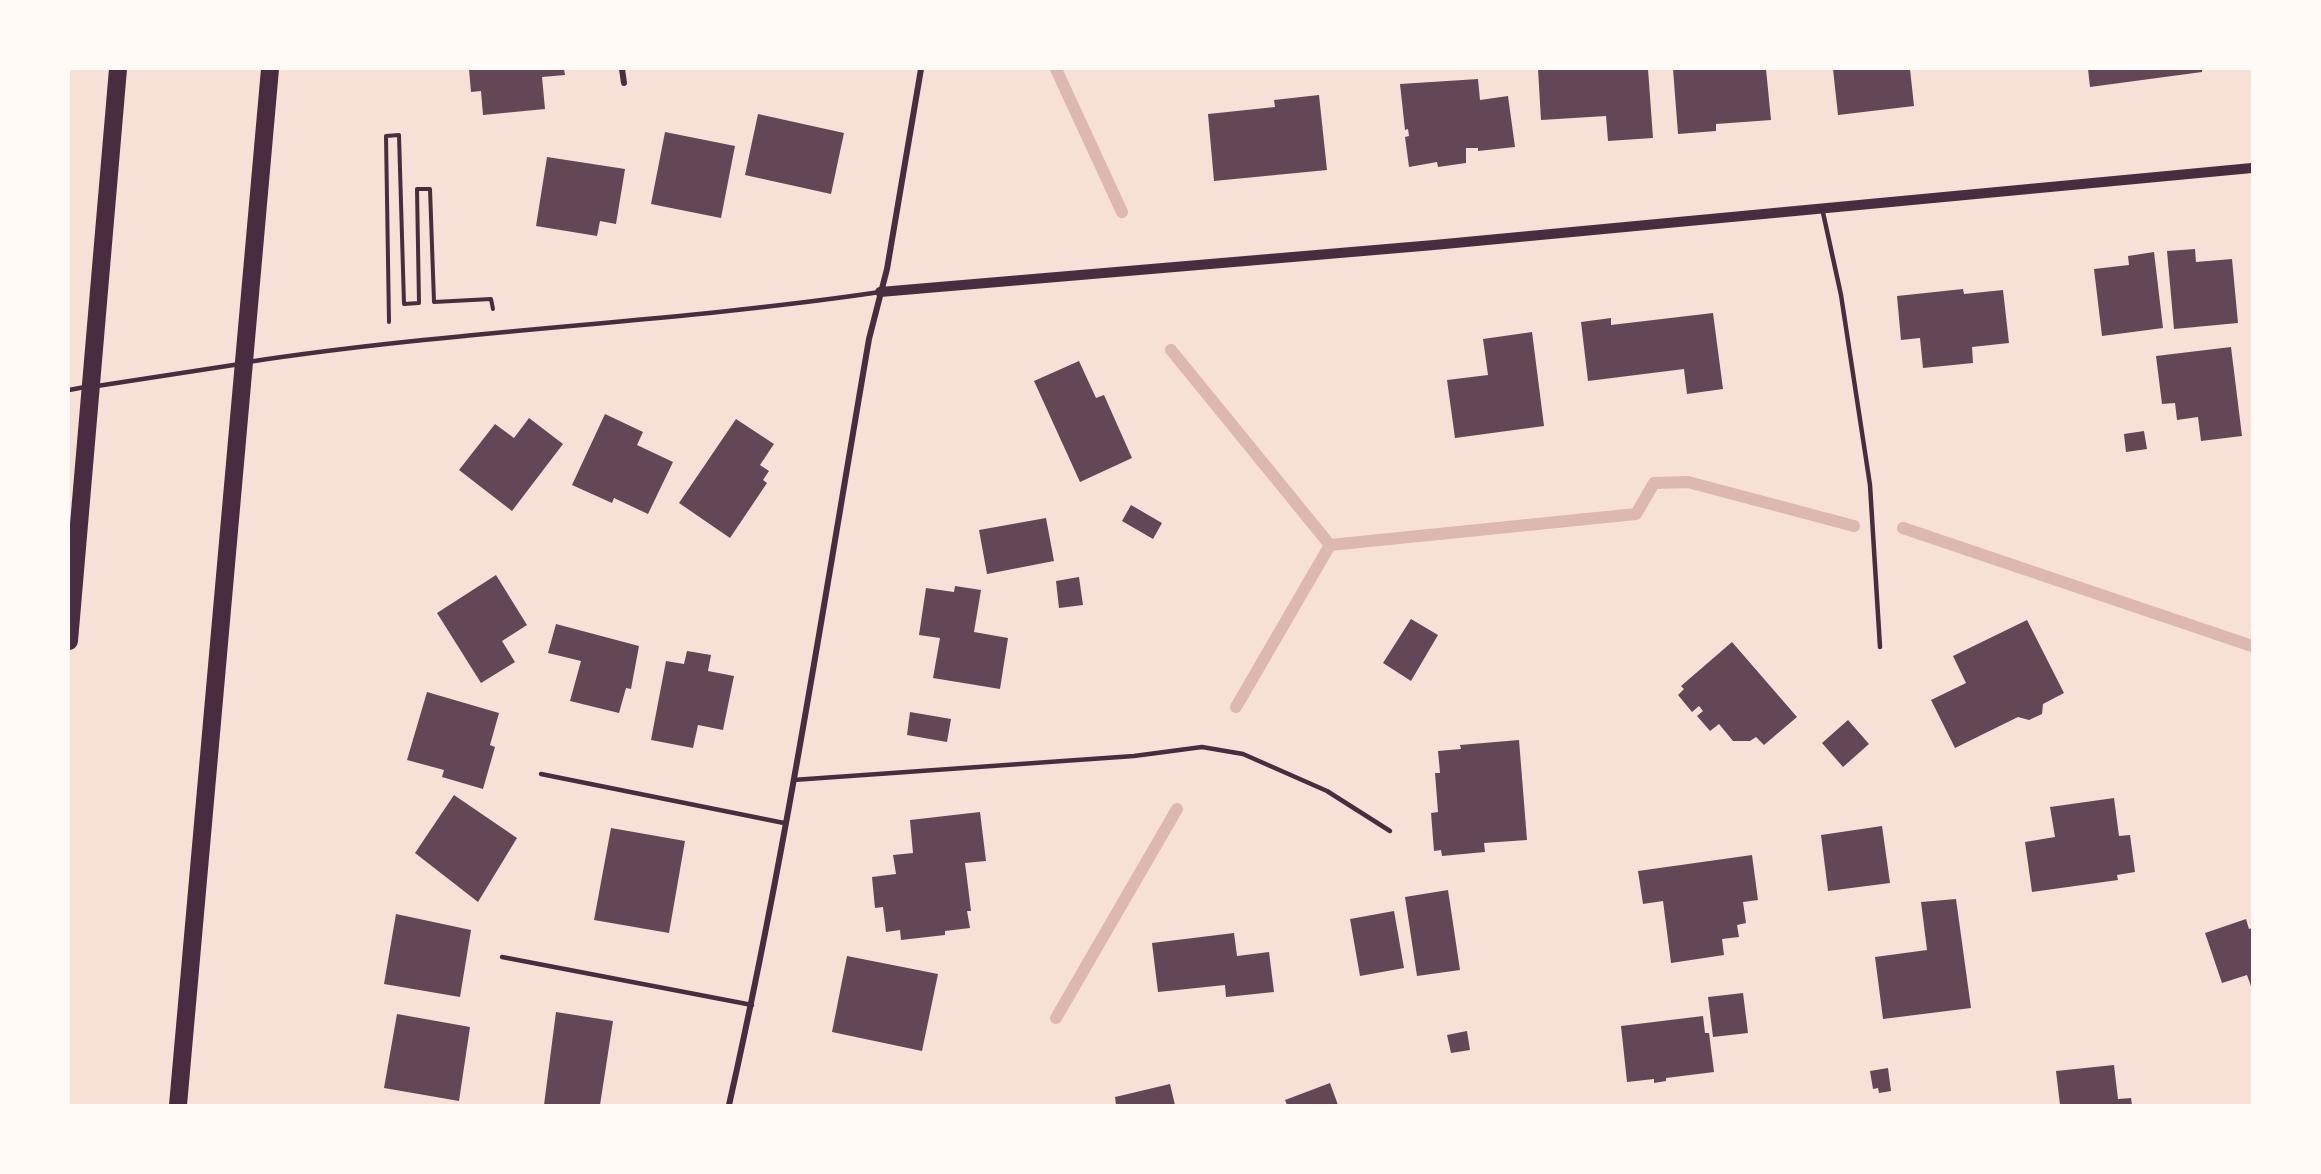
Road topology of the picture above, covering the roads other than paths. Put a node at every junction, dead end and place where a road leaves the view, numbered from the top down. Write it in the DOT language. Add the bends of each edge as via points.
graph roads {
  1 [pos="118,69"];
  2 [pos="270,69"];
  3 [pos="622,69"];
  4 [pos="920,69"];
  5 [pos="624,83"];
  6 [pos="2252,168"];
  7 [pos="1822,207"];
  8 [pos="880,292"];
  9 [pos="69,390"];
  10 [pos="69,641"];
  11 [pos="1880,647"];
  12 [pos="541,774"];
  13 [pos="793,780"];
  14 [pos="784,822"];
  15 [pos="1390,831"];
  16 [pos="502,957"];
  17 [pos="752,1005"];
  18 [pos="178,1105"];
  19 [pos="729,1105"];
  1 -- 10 [label="highway"];
  2 -- 18 [label="highway"];
  3 -- 5 [label="street"];
  4 -- 8 [label="street"];
  6 -- 7 [label="street"];
  7 -- 8 [label="street"];
  7 -- 11 [label="lane" via="1841,295 1870,484"];
  8 -- 9 [label="lane" via="338,348"];
  8 -- 13 [label="street"];
  12 -- 14 [label="lane"];
  13 -- 14 [label="street"];
  13 -- 15 [label="lane" via="1134,756 1202,747 1243,754 1327,791"];
  14 -- 17 [label="street"];
  16 -- 17 [label="lane"];
  17 -- 19 [label="street"];
}
